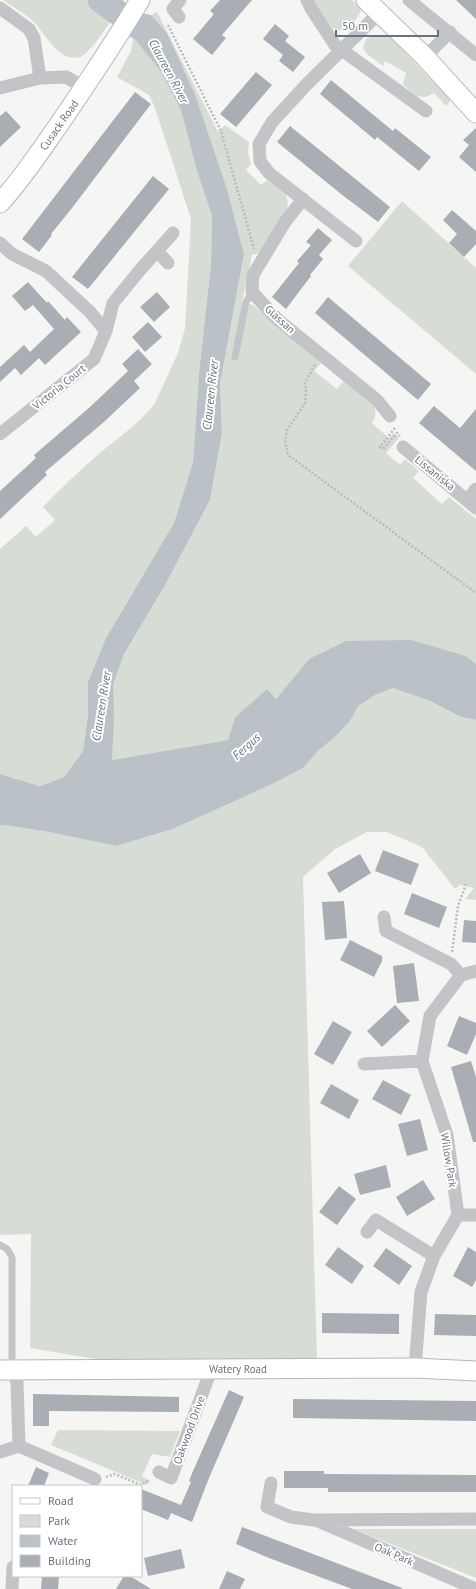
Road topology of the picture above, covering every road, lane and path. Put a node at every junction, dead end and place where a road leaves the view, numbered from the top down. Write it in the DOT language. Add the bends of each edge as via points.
graph roads {
  1 [pos="140,0"];
  2 [pos="180,0"];
  3 [pos="307,0"];
  4 [pos="409,0"];
  5 [pos="373,6"];
  6 [pos="0,8"];
  7 [pos="179,17"];
  8 [pos="164,19"];
  9 [pos="450,32"];
  10 [pos="341,50"];
  11 [pos="476,55"];
  12 [pos="425,57"];
  13 [pos="40,78"];
  14 [pos="0,88"];
  15 [pos="85,88"];
  16 [pos="426,111"];
  17 [pos="476,113"];
  18 [pos="303,199"];
  19 [pos="0,203"];
  20 [pos="173,233"];
  21 [pos="356,241"];
  22 [pos="0,243"];
  23 [pos="157,251"];
  24 [pos="168,263"];
  25 [pos="258,265"];
  26 [pos="252,292"];
  27 [pos="106,331"];
  28 [pos="321,354"];
  29 [pos="235,357"];
  30 [pos="390,416"];
  31 [pos="0,434"];
  32 [pos="403,447"];
  33 [pos="476,489"];
  34 [pos="472,504"];
  35 [pos="476,593"];
  36 [pos="466,884"];
  37 [pos="384,917"];
  38 [pos="451,964"];
  39 [pos="476,971"];
  40 [pos="461,976"];
  41 [pos="422,1060"];
  42 [pos="364,1064"];
  43 [pos="458,1215"];
  44 [pos="476,1215"];
  45 [pos="367,1232"];
  46 [pos="0,1245"];
  47 [pos="434,1256"];
  48 [pos="415,1368"];
  49 [pos="6,1370"];
  50 [pos="211,1370"];
  51 [pos="476,1371"];
  52 [pos="19,1446"];
  53 [pos="0,1452"];
  54 [pos="159,1472"];
  55 [pos="95,1479"];
  56 [pos="271,1483"];
  57 [pos="476,1519"];
  58 [pos="313,1520"];
  59 [pos="13,1577"];
  60 [pos="12,1589"];
  61 [pos="476,1589"];
  1 -- 15 [label="street, Cusack Road"];
  2 -- 7 [label="street" via="173,9"];
  3 -- 10 [label="street"];
  4 -- 9 [label="street"];
  5 -- 10 [label="street"];
  5 -- 12 [label="street"];
  6 -- 13 [label="street" via="32,33"];
  8 -- 25 [label="path" via="221,130"];
  9 -- 11 [label="street"];
  9 -- 12 [label="street"];
  10 -- 16 [label="street"];
  10 -- 18 [label="street" via="272,122 259,144 260,161 270,174"];
  12 -- 17 [label="street"];
  13 -- 14 [label="street"];
  13 -- 15 [label="street" via="66,77"];
  15 -- 19 [label="street, Cusack Road"];
  18 -- 21 [label="street"];
  18 -- 25 [label="street"];
  20 -- 23 [label="street, Victoria Court"];
  22 -- 27 [label="street" via="12,254 46,272 90,312"];
  23 -- 24 [label="street"];
  23 -- 27 [label="street, Victoria Court" via="113,304"];
  25 -- 26 [label="street" via="253,274"];
  26 -- 28 [label="street, Glassan" via="277,318"];
  26 -- 29 [label="lane" via="246,302"];
  27 -- 31 [label="street, Victoria Court" via="94,359"];
  28 -- 30 [label="street, Glassan" via="377,400"];
  28 -- 35 [label="path" via="305,382 305,403 287,430 285,441 288,455"];
  30 -- 32 [label="path" via="395,428 380,447 383,449 397,433 404,440"];
  32 -- 34 [label="street, Lissaniska"];
  33 -- 34 [label="street, Lissaniska"];
  36 -- 38 [label="path" via="458,906"];
  37 -- 38 [label="street" via="386,931"];
  38 -- 40 [label="street"];
  39 -- 40 [label="street"];
  40 -- 41 [label="street, Willow Park" via="430,1016"];
  41 -- 42 [label="street"];
  41 -- 43 [label="street, Willow Park" via="447,1135"];
  43 -- 44 [label="street"];
  43 -- 47 [label="street"];
  45 -- 47 [label="street" via="376,1220"];
  46 -- 49 [label="lane" via="7,1248 12,1257"];
  47 -- 48 [label="street" via="420,1292"];
  48 -- 50 [label="street, Watery Road"];
  48 -- 51 [label="street, Watery Road"];
  49 -- 50 [label="street, Watery Road"];
  49 -- 52 [label="street" via="17,1382"];
  50 -- 54 [label="street, Oakwood Drive" via="171,1478"];
  52 -- 53 [label="street"];
  52 -- 55 [label="street"];
  54 -- 55 [label="path" via="141,1485 115,1474"];
  56 -- 58 [label="street, Oak Park" via="267,1507 291,1517"];
  57 -- 58 [label="street, Oak Park"];
  58 -- 61 [label="street, Oak Park"];
  59 -- 60 [label="street"];
}
